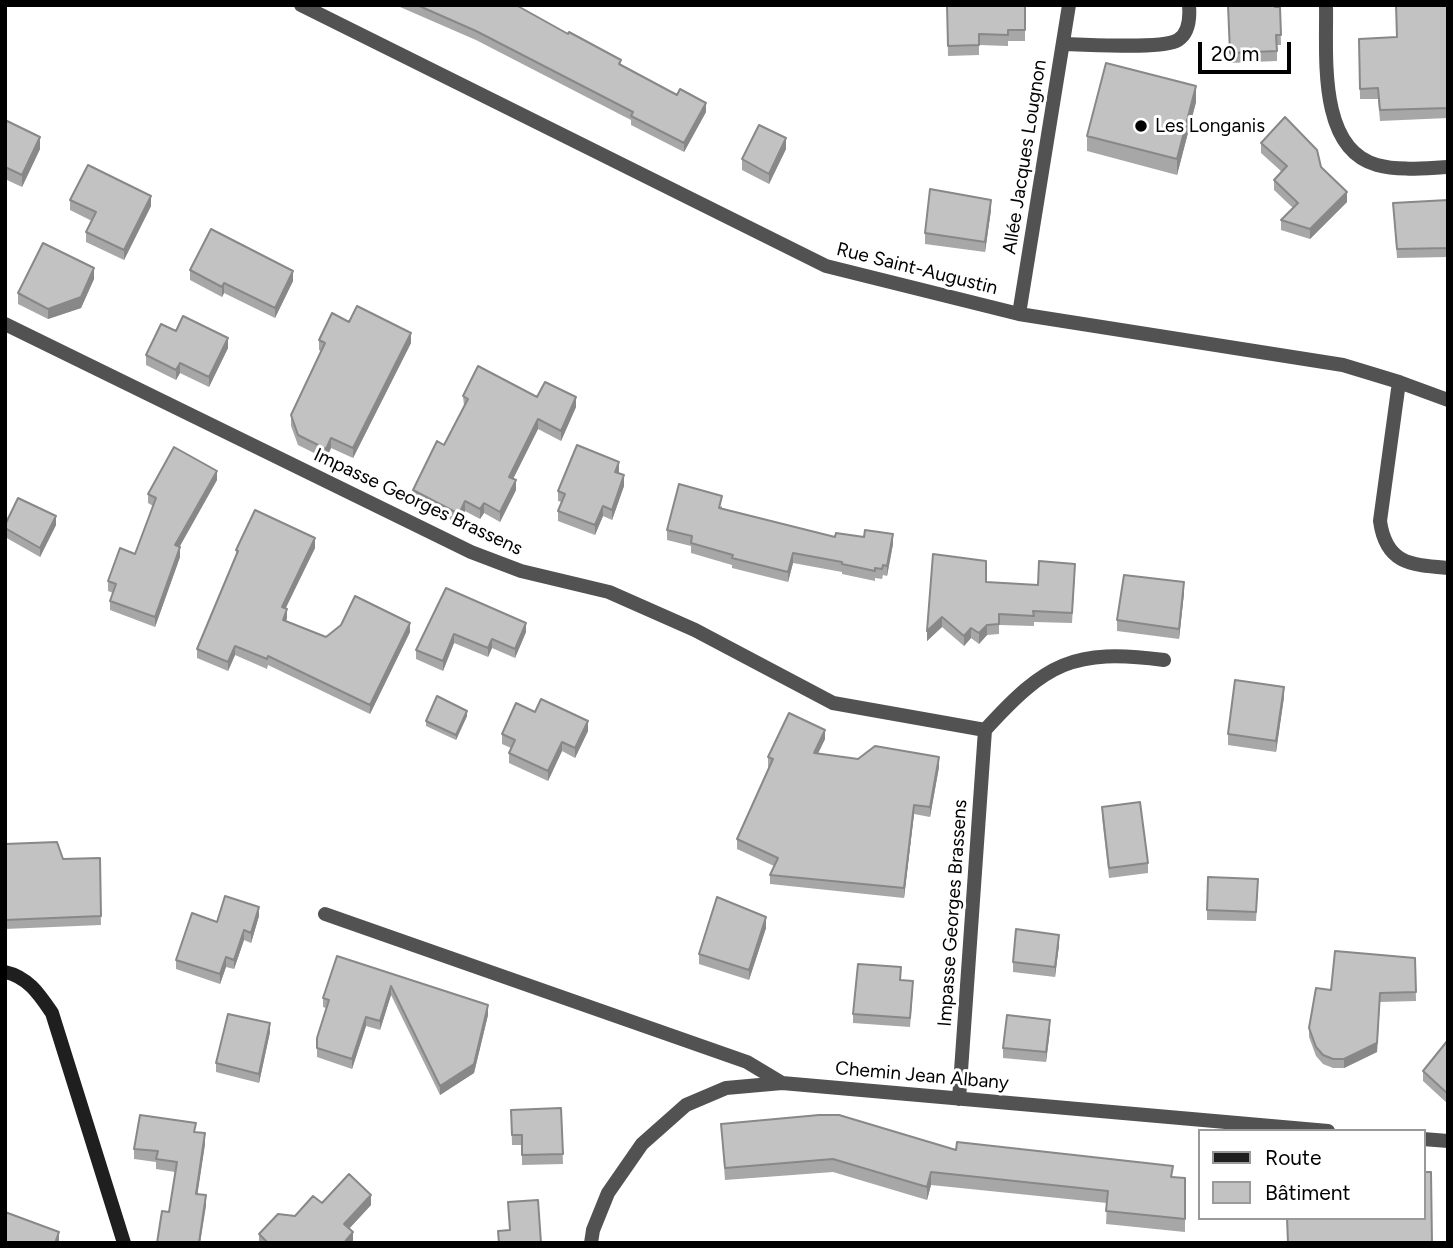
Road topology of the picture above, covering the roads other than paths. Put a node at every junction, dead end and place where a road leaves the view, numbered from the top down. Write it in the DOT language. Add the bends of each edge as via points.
graph roads {
  1 [pos="301,5"];
  2 [pos="1069,5"];
  3 [pos="1189,5"];
  4 [pos="1326,5"];
  5 [pos="1063,44"];
  6 [pos="1448,167"];
  7 [pos="1019,314"];
  8 [pos="5,324"];
  9 [pos="1399,382"];
  10 [pos="1448,400"];
  11 [pos="1448,568"];
  12 [pos="1164,660"];
  13 [pos="985,730"];
  14 [pos="325,914"];
  15 [pos="5,972"];
  16 [pos="782,1083"];
  17 [pos="959,1099"];
  18 [pos="1305,1129"];
  19 [pos="1425,1139"];
  20 [pos="1448,1141"];
  21 [pos="124,1243"];
  22 [pos="591,1243"];
  1 -- 7 [label="street, Rue Saint-Augustin" via="826,266"];
  2 -- 5 [label="street, Allée Jacques Lougnon"];
  3 -- 5 [label="street" via="1187,29 1178,40"];
  4 -- 6 [label="street" via="1327,74 1334,122 1344,141 1376,165"];
  5 -- 7 [label="street, Allée Jacques Lougnon"];
  7 -- 9 [label="street, Rue Saint-Augustin" via="1343,366"];
  8 -- 13 [label="street, Impasse Georges Brassens" via="471,552 521,571 610,592 695,630 833,703"];
  9 -- 10 [label="street, Rue Saint-Augustin"];
  9 -- 11 [label="street" via="1381,521 1383,541 1413,565"];
  12 -- 13 [label="street" via="1102,656 1073,661 1038,678"];
  13 -- 17 [label="street, Impasse Georges Brassens"];
  14 -- 16 [label="street" via="747,1062"];
  15 -- 21 [label="main road" via="16,974 36,989 52,1013"];
  16 -- 17 [label="street, Chemin Jean Albany"];
  16 -- 22 [label="street, Chemin Jean Albany" via="726,1088 686,1105 642,1144 608,1193"];
  17 -- 18 [label="street, Chemin Jean Albany"];
  19 -- 20 [label="street"];
}
